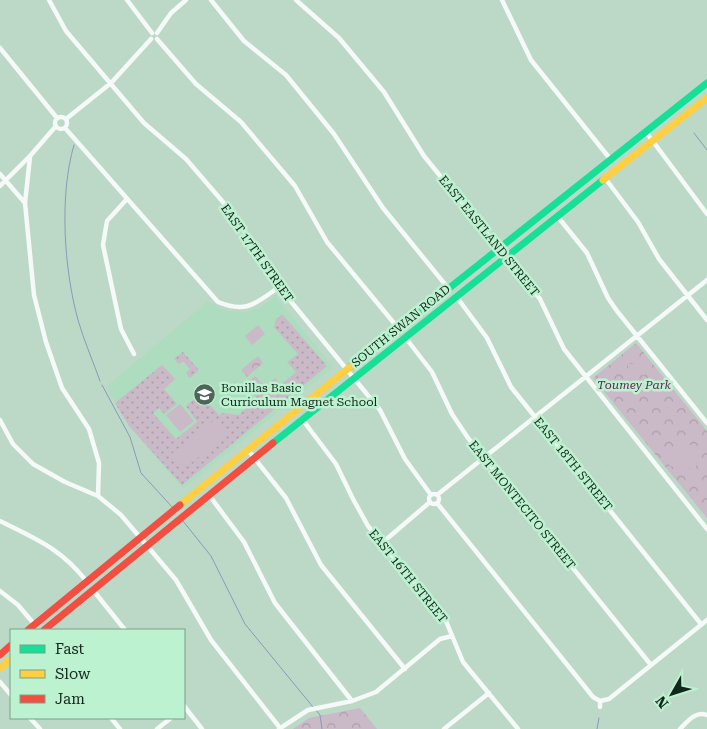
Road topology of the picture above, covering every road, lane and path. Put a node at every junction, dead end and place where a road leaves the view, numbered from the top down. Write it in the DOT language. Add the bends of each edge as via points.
graph roads {
  1 [pos="49,0"];
  2 [pos="127,0"];
  3 [pos="186,0"];
  4 [pos="211,0"];
  5 [pos="296,0"];
  6 [pos="502,0"];
  7 [pos="154,33"];
  8 [pos="151,39"];
  9 [pos="157,39"];
  10 [pos="0,48"];
  11 [pos="111,83"];
  12 [pos="707,83"];
  13 [pos="707,98"];
  14 [pos="57,118"];
  15 [pos="66,119"];
  16 [pos="56,126"];
  17 [pos="65,128"];
  18 [pos="646,132"];
  19 [pos="653,141"];
  20 [pos="30,156"];
  21 [pos="611,160"];
  22 [pos="0,174"];
  23 [pos="605,178"];
  24 [pos="5,180"];
  25 [pos="0,186"];
  26 [pos="126,200"];
  27 [pos="25,203"];
  28 [pos="707,214"];
  29 [pos="558,217"];
  30 [pos="500,248"];
  31 [pos="507,256"];
  32 [pos="707,280"];
  33 [pos="279,287"];
  34 [pos="448,288"];
  35 [pos="688,295"];
  36 [pos="456,296"];
  37 [pos="707,320"];
  38 [pos="398,328"];
  39 [pos="637,336"];
  40 [pos="405,337"];
  41 [pos="134,354"];
  42 [pos="347,370"];
  43 [pos="586,376"];
  44 [pos="354,377"];
  45 [pos="535,417"];
  46 [pos="302,419"];
  47 [pos="0,420"];
  48 [pos="707,423"];
  49 [pos="248,450"];
  50 [pos="484,457"];
  51 [pos="254,458"];
  52 [pos="209,495"];
  53 [pos="431,495"];
  54 [pos="437,495"];
  55 [pos="98,496"];
  56 [pos="430,502"];
  57 [pos="437,502"];
  58 [pos="0,522"];
  59 [pos="707,529"];
  60 [pos="141,537"];
  61 [pos="382,543"];
  62 [pos="148,546"];
  63 [pos="87,582"];
  64 [pos="93,590"];
  65 [pos="0,591"];
  66 [pos="707,620"];
  67 [pos="701,624"];
  68 [pos="35,625"];
  69 [pos="29,629"];
  70 [pos="45,629"];
  71 [pos="123,629"];
  72 [pos="452,636"];
  73 [pos="10,646"];
  74 [pos="0,655"];
  75 [pos="10,660"];
  76 [pos="651,666"];
  77 [pos="0,668"];
  78 [pos="405,669"];
  79 [pos="0,682"];
  80 [pos="489,693"];
  81 [pos="10,694"];
  82 [pos="352,701"];
  83 [pos="185,708"];
  84 [pos="707,715"];
  85 [pos="31,719"];
  86 [pos="112,719"];
  87 [pos="170,719"];
  88 [pos="280,728"];
  89 [pos="40,729"];
  90 [pos="120,729"];
  91 [pos="157,729"];
  92 [pos="202,729"];
  93 [pos="444,729"];
  94 [pos="518,729"];
  95 [pos="680,729"];
  1 -- 11 [label="street, EAST 17TH STREET" via="66,31"];
  2 -- 7 [label="street"];
  3 -- 7 [label="street"];
  4 -- 34 [label="street" via="244,41 286,75 328,126 383,208"];
  5 -- 30 [label="street, EAST EASTLAND STREET" via="347,47 397,110 424,156"];
  6 -- 21 [label="street" via="531,60"];
  7 -- 8 [label="street"];
  7 -- 9 [label="street"];
  8 -- 9 [label="street"];
  8 -- 11 [label="street"];
  9 -- 38 [label="street" via="196,84 241,122 295,186 327,242"];
  10 -- 14 [label="street"];
  11 -- 15 [label="street"];
  11 -- 33 [label="street, EAST 17TH STREET" via="144,123 186,159 235,216"];
  12 -- 18 [label="main road, SOUTH SWAN ROAD"];
  13 -- 19 [label="main road, SOUTH SWAN ROAD"];
  14 -- 15 [label="street"];
  14 -- 16 [label="street"];
  15 -- 17 [label="street"];
  16 -- 17 [label="street"];
  16 -- 20 [label="street"];
  17 -- 26 [label="street"];
  18 -- 19 [label="street"];
  18 -- 21 [label="main road, SOUTH SWAN ROAD"];
  19 -- 23 [label="main road, SOUTH SWAN ROAD"];
  19 -- 28 [label="street"];
  20 -- 24 [label="street"];
  20 -- 27 [label="street"];
  21 -- 30 [label="main road, SOUTH SWAN ROAD"];
  22 -- 24 [label="street"];
  23 -- 29 [label="main road, SOUTH SWAN ROAD"];
  23 -- 35 [label="street" via="638,222 659,260"];
  24 -- 25 [label="street"];
  24 -- 27 [label="street"];
  26 -- 33 [label="street" via="218,302 241,308 253,305"];
  26 -- 41 [label="street" via="107,221 103,245 121,329"];
  27 -- 55 [label="street" via="34,295 62,388 89,429 99,463"];
  29 -- 31 [label="main road, SOUTH SWAN ROAD"];
  29 -- 39 [label="street" via="587,253 608,298"];
  30 -- 31 [label="street, EAST EASTLAND STREET"];
  30 -- 34 [label="main road, SOUTH SWAN ROAD"];
  31 -- 36 [label="main road, SOUTH SWAN ROAD"];
  31 -- 43 [label="street, EAST EASTLAND STREET" via="540,300 554,332"];
  32 -- 35 [label="street"];
  33 -- 42 [label="street, EAST 17TH STREET"];
  34 -- 38 [label="main road, SOUTH SWAN ROAD"];
  35 -- 37 [label="street"];
  35 -- 39 [label="street"];
  36 -- 40 [label="main road, SOUTH SWAN ROAD"];
  36 -- 45 [label="street, EAST 18TH STREET" via="487,338 511,387"];
  38 -- 42 [label="main road, SOUTH SWAN ROAD"];
  39 -- 43 [label="street"];
  39 -- 48 [label="street"];
  40 -- 44 [label="main road, SOUTH SWAN ROAD"];
  40 -- 50 [label="street, EAST MONTECITO STREET" via="432,372 460,428"];
  42 -- 44 [label="street, EAST 17TH STREET"];
  42 -- 49 [label="main road, SOUTH SWAN ROAD"];
  43 -- 45 [label="street"];
  43 -- 59 [label="street, EAST EASTLAND STREET"];
  44 -- 46 [label="main road, SOUTH SWAN ROAD"];
  44 -- 53 [label="street, EAST 17TH STREET" via="380,410 404,459"];
  45 -- 50 [label="street"];
  45 -- 67 [label="street, EAST 18TH STREET"];
  46 -- 51 [label="main road, SOUTH SWAN ROAD"];
  46 -- 61 [label="street, EAST 16TH STREET" via="337,464 358,508"];
  47 -- 55 [label="street" via="13,444 33,464"];
  49 -- 51 [label="street"];
  49 -- 60 [label="main road, SOUTH SWAN ROAD"];
  50 -- 54 [label="street"];
  50 -- 76 [label="street, EAST MONTECITO STREET"];
  51 -- 52 [label="main road, SOUTH SWAN ROAD"];
  51 -- 78 [label="street" via="286,498 321,566"];
  52 -- 62 [label="main road, SOUTH SWAN ROAD"];
  52 -- 82 [label="street" via="244,542 275,603"];
  53 -- 54 [label="street"];
  53 -- 56 [label="street"];
  54 -- 57 [label="street"];
  55 -- 60 [label="street"];
  56 -- 57 [label="street"];
  56 -- 61 [label="street"];
  57 -- 76 [label="street" via="600,704"];
  58 -- 63 [label="street" via="54,548"];
  60 -- 62 [label="street"];
  60 -- 63 [label="main road, SOUTH SWAN ROAD"];
  61 -- 72 [label="street, EAST 16TH STREET" via="442,616"];
  62 -- 64 [label="main road, SOUTH SWAN ROAD"];
  62 -- 88 [label="street" via="176,580 218,651"];
  63 -- 68 [label="main road, SOUTH SWAN ROAD"];
  64 -- 70 [label="main road, SOUTH SWAN ROAD"];
  64 -- 71 [label="street"];
  65 -- 68 [label="street"];
  66 -- 67 [label="street"];
  67 -- 76 [label="street"];
  68 -- 69 [label="main road, SOUTH SWAN ROAD"];
  72 -- 78 [label="street" via="440,639"];
  72 -- 80 [label="street, EAST 16TH STREET" via="463,662"];
  73 -- 74 [label="main road"];
  75 -- 77 [label="main road"];
  78 -- 82 [label="street" via="376,692"];
  79 -- 81 [label="street"];
  80 -- 93 [label="street"];
  80 -- 94 [label="street, EAST 16TH STREET"];
  82 -- 88 [label="street" via="308,710"];
  83 -- 92 [label="street"];
  84 -- 95 [label="street" via="693,716"];
  85 -- 89 [label="street"];
  86 -- 90 [label="street"];
  87 -- 91 [label="street"];
}
